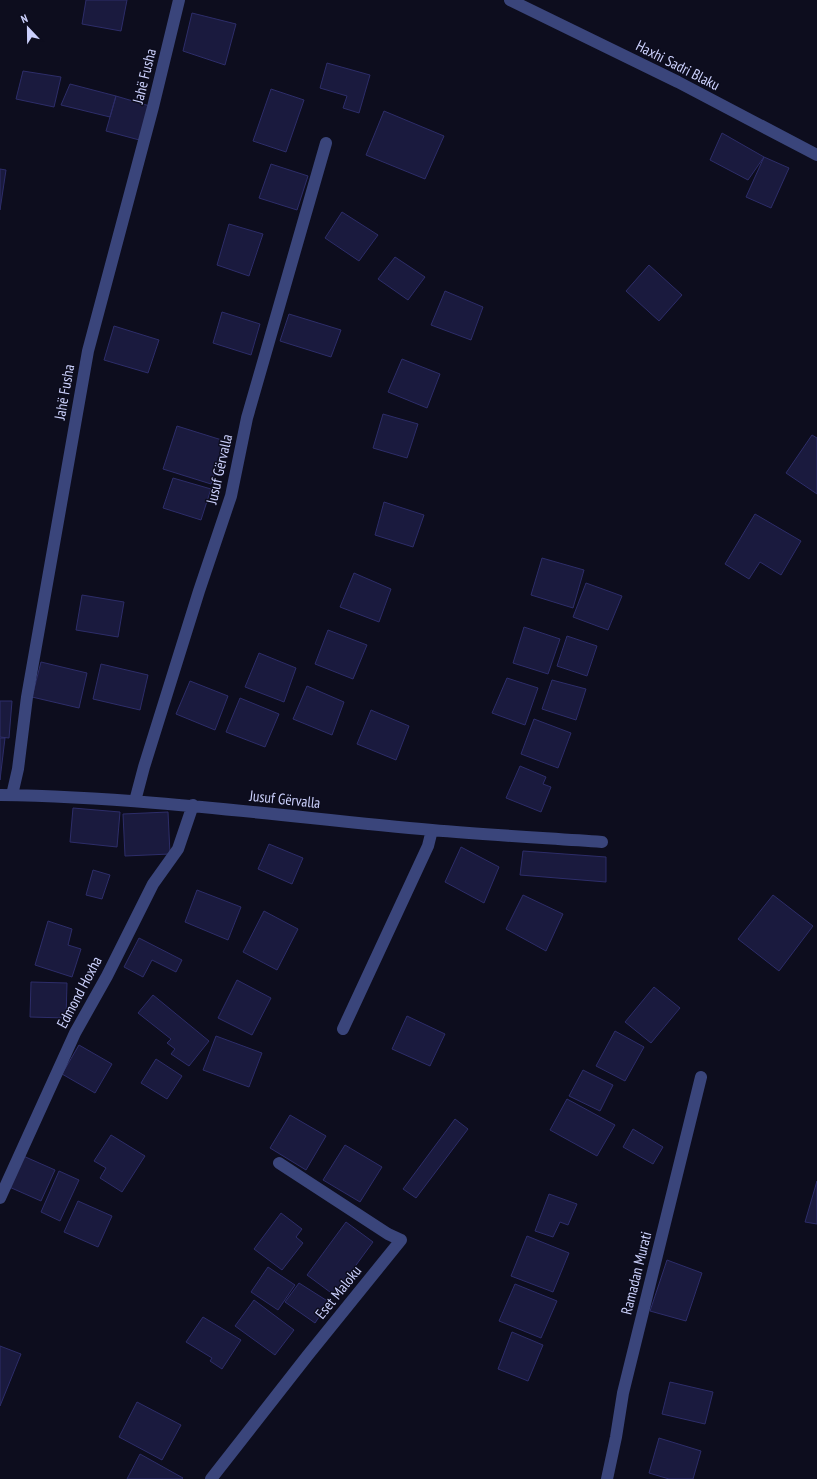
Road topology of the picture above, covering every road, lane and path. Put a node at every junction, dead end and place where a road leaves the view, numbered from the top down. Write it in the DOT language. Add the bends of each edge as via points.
graph roads {
  1 [pos="179,0"];
  2 [pos="510,0"];
  3 [pos="526,3"];
  4 [pos="326,143"];
  5 [pos="817,155"];
  6 [pos="6,795"];
  7 [pos="135,801"];
  8 [pos="193,805"];
  9 [pos="432,830"];
  10 [pos="602,842"];
  11 [pos="343,1029"];
  12 [pos="701,1077"];
  13 [pos="279,1163"];
  14 [pos="0,1198"];
  15 [pos="211,1479"];
  16 [pos="607,1479"];
  1 -- 6 [label="street, Jahë Fusha" via="88,351 28,697 18,769"];
  2 -- 3 [label="street, Haxhi Sadri Blaku"];
  3 -- 5 [label="street, Haxhi Sadri Blaku"];
  4 -- 7 [label="street, Jusuf Gërvalla" via="247,418 231,496 199,590"];
  6 -- 7 [label="street, Jusuf Gërvalla"];
  7 -- 8 [label="street, Jusuf Gërvalla"];
  8 -- 9 [label="street, Jusuf Gërvalla"];
  8 -- 14 [label="street, Edmond Hoxha" via="178,849 153,884 107,976 75,1032"];
  9 -- 10 [label="street, Jusuf Gërvalla"];
  9 -- 11 [label="street" via="428,846"];
  12 -- 16 [label="street, Ramadan Murati" via="623,1393"];
  13 -- 15 [label="street, Eset Maloku" via="401,1240"];
}
